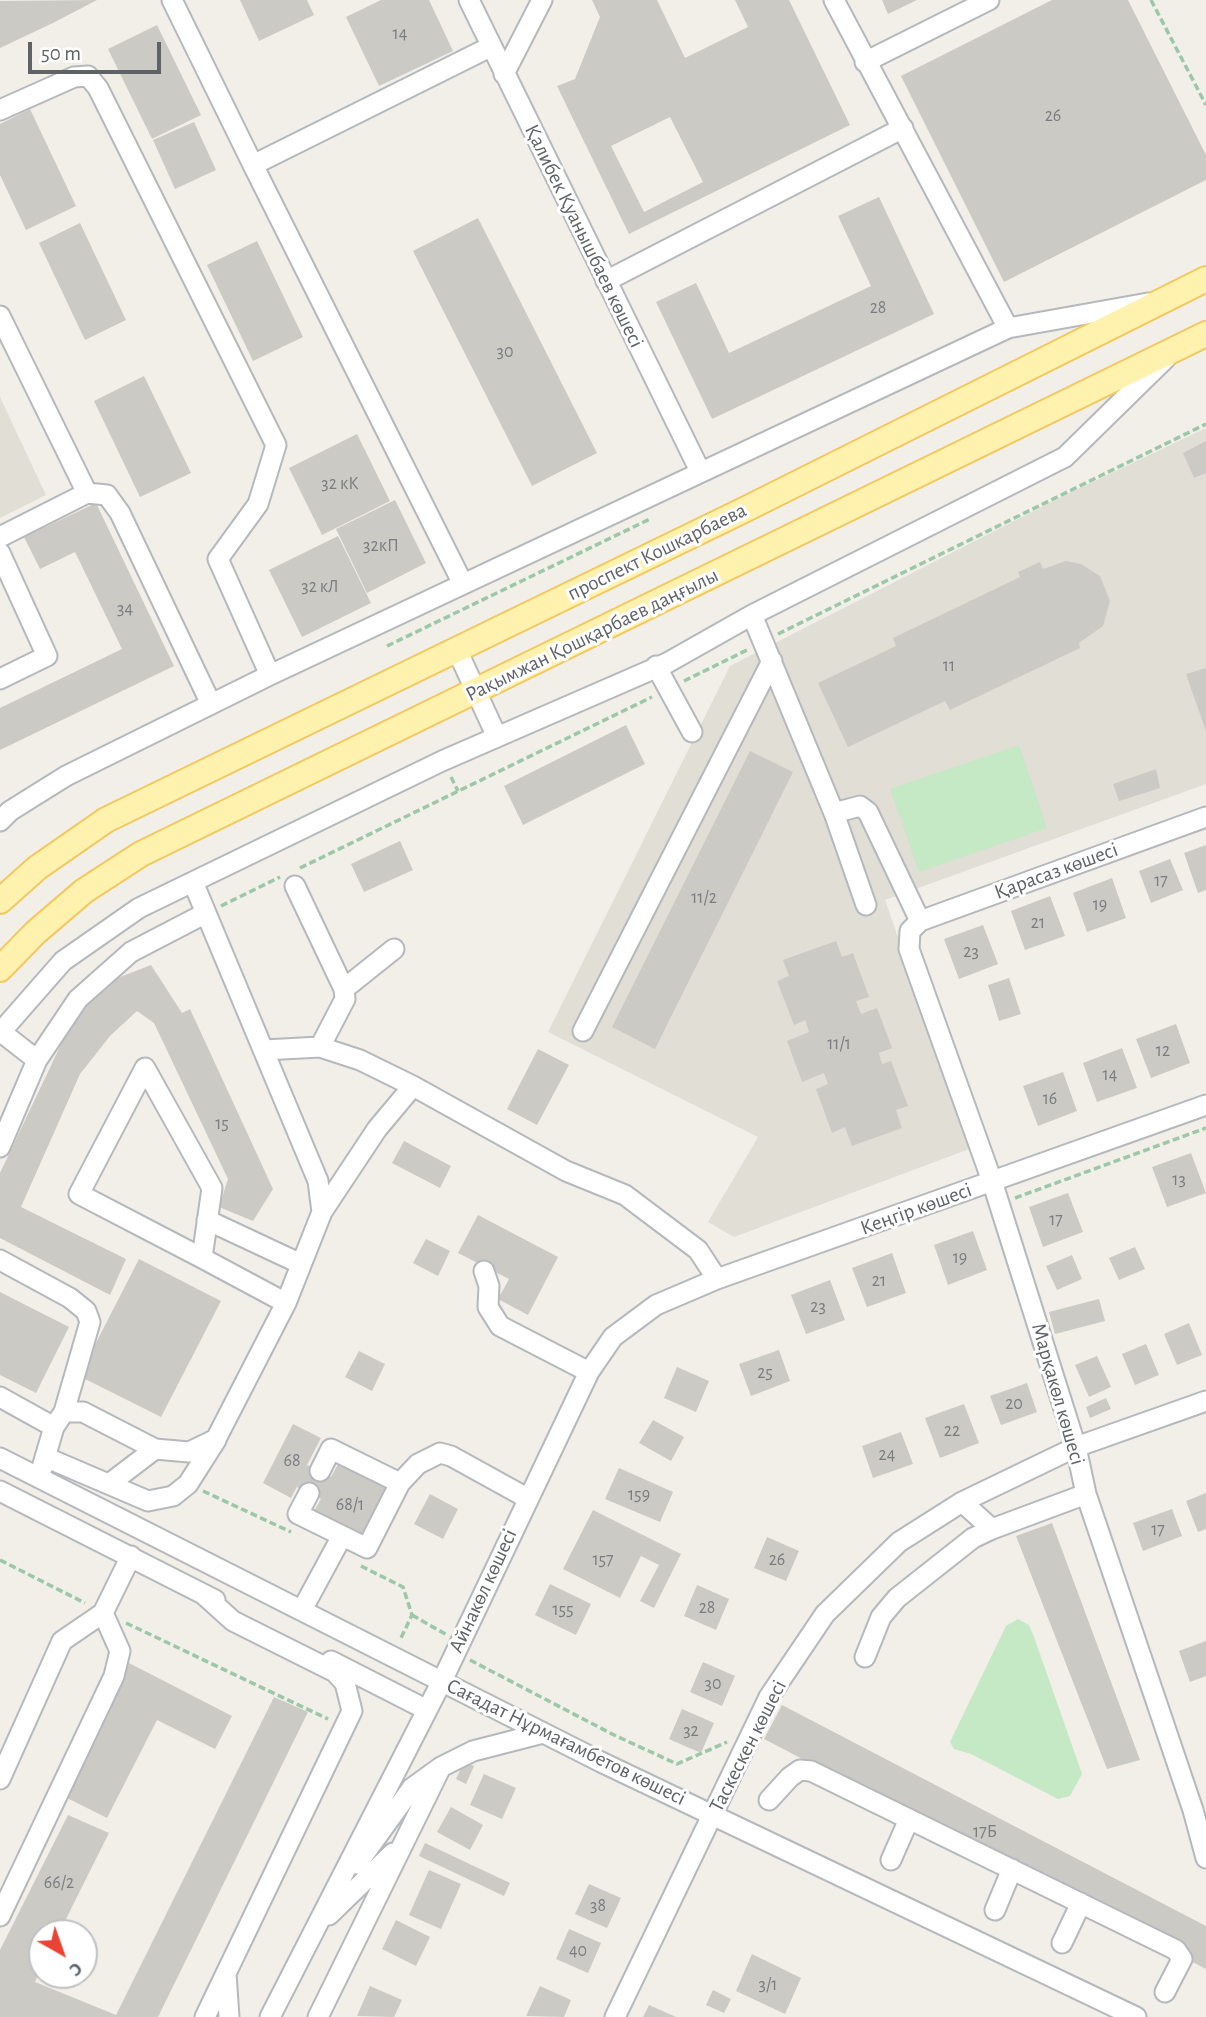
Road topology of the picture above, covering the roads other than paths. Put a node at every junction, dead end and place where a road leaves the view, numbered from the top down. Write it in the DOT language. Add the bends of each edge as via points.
graph roads {
  1 [pos="172,0"];
  2 [pos="469,0"];
  3 [pos="542,0"];
  4 [pos="834,0"];
  5 [pos="989,0"];
  6 [pos="490,47"];
  7 [pos="865,62"];
  8 [pos="504,74"];
  9 [pos="0,110"];
  10 [pos="903,128"];
  11 [pos="253,165"];
  12 [pos="1206,279"];
  13 [pos="606,281"];
  14 [pos="1163,301"];
  15 [pos="0,316"];
  16 [pos="1008,328"];
  17 [pos="1206,334"];
  18 [pos="1177,348"];
  19 [pos="700,471"];
  20 [pos="87,493"];
  21 [pos="0,537"];
  22 [pos="0,553"];
  23 [pos="463,584"];
  24 [pos="752,615"];
  25 [pos="457,650"];
  26 [pos="772,661"];
  27 [pos="656,666"];
  28 [pos="270,675"];
  29 [pos="0,679"];
  30 [pos="476,691"];
  31 [pos="211,704"];
  32 [pos="692,732"];
  33 [pos="497,737"];
  34 [pos="58,781"];
  35 [pos="0,811"];
  36 [pos="834,814"];
  37 [pos="1206,817"];
  38 [pos="0,821"];
  39 [pos="193,881"];
  40 [pos="295,886"];
  41 [pos="0,901"];
  42 [pos="866,905"];
  43 [pos="206,913"];
  44 [pos="915,926"];
  45 [pos="394,949"];
  46 [pos="0,969"];
  47 [pos="344,989"];
  48 [pos="583,1031"];
  49 [pos="1,1032"];
  50 [pos="320,1047"];
  51 [pos="264,1051"];
  52 [pos="37,1060"];
  53 [pos="413,1086"];
  54 [pos="1206,1105"];
  55 [pos="0,1147"];
  56 [pos="992,1181"];
  57 [pos="322,1212"];
  58 [pos="207,1220"];
  59 [pos="202,1258"];
  60 [pos="0,1260"];
  61 [pos="301,1265"];
  62 [pos="484,1271"];
  63 [pos="717,1279"];
  64 [pos="286,1303"];
  65 [pos="630,1322"];
  66 [pos="589,1372"];
  67 [pos="0,1397"];
  68 [pos="1206,1401"];
  69 [pos="59,1419"];
  70 [pos="216,1439"];
  71 [pos="1076,1447"];
  72 [pos="155,1449"];
  73 [pos="45,1457"];
  74 [pos="0,1458"];
  75 [pos="320,1471"];
  76 [pos="39,1478"];
  77 [pos="400,1483"];
  78 [pos="109,1484"];
  79 [pos="0,1491"];
  80 [pos="309,1493"];
  81 [pos="1086,1494"];
  82 [pos="527,1498"];
  83 [pos="962,1502"];
  84 [pos="992,1529"];
  85 [pos="338,1544"];
  86 [pos="131,1556"];
  87 [pos="203,1594"];
  88 [pos="302,1610"];
  89 [pos="103,1612"];
  90 [pos="865,1657"];
  91 [pos="442,1681"];
  92 [pos="427,1710"];
  93 [pos="543,1733"];
  94 [pos="441,1767"];
  95 [pos="0,1779"];
  96 [pos="769,1800"];
  97 [pos="713,1815"];
  98 [pos="909,1819"];
  99 [pos="401,1846"];
  100 [pos="1206,1858"];
  101 [pos="891,1860"];
  102 [pos="1012,1869"];
  103 [pos="338,1886"];
  104 [pos="1081,1903"];
  105 [pos="995,1910"];
  106 [pos="0,1916"];
  107 [pos="313,1930"];
  108 [pos="1062,1943"];
  109 [pos="226,1973"];
  110 [pos="1165,1992"];
  111 [pos="205,2017"];
  112 [pos="229,2017"];
  113 [pos="270,2017"];
  114 [pos="318,2017"];
  115 [pos="615,2017"];
  116 [pos="1136,2017"];
  1 -- 11 [label="street"];
  2 -- 6 [label="street, Қалибек Қуанышбаев көшесі"];
  3 -- 8 [label="street"];
  4 -- 7 [label="street"];
  5 -- 7 [label="street"];
  6 -- 8 [label="street, Қалибек Қуанышбаев көшесі"];
  6 -- 11 [label="street"];
  7 -- 10 [label="street"];
  8 -- 13 [label="street, Қалибек Қуанышбаев көшесі"];
  9 -- 28 [label="street" via="74,77 88,76 98,88 276,445 258,505 218,559"];
  10 -- 13 [label="street"];
  10 -- 16 [label="street"];
  11 -- 23 [label="street"];
  12 -- 14 [label="main road, проспект Кошкарбаева"];
  13 -- 19 [label="street, Қалибек Қуанышбаев көшесі"];
  14 -- 16 [label="street"];
  14 -- 25 [label="main road, проспект Кошкарбаева"];
  15 -- 20 [label="street"];
  16 -- 19 [label="street"];
  17 -- 18 [label="main road, Рақымжан Қошқарбаев даңғылы"];
  18 -- 24 [label="street" via="1065,457"];
  18 -- 30 [label="main road, Рақымжан Қошқарбаев даңғылы"];
  19 -- 23 [label="street"];
  20 -- 21 [label="street"];
  20 -- 31 [label="street" via="107,495 120,513"];
  22 -- 29 [label="street" via="47,656"];
  23 -- 28 [label="street"];
  24 -- 26 [label="street"];
  24 -- 27 [label="street"];
  25 -- 30 [label="street"];
  25 -- 41 [label="main road, проспект Кошкарбаева" via="106,820 37,868"];
  26 -- 36 [label="street"];
  26 -- 48 [label="street"];
  27 -- 32 [label="street"];
  27 -- 33 [label="street"];
  28 -- 31 [label="street"];
  30 -- 33 [label="street"];
  30 -- 46 [label="main road, Рақымжан Қошқарбаев даңғылы" via="141,854 84,891"];
  31 -- 34 [label="street"];
  33 -- 39 [label="street"];
  34 -- 35 [label="street"];
  34 -- 38 [label="street"];
  36 -- 42 [label="street"];
  36 -- 44 [label="street, Марқакөл көшесі" via="860,806 868,812"];
  37 -- 44 [label="street, Қарасаз көшесі"];
  39 -- 43 [label="street"];
  39 -- 49 [label="street" via="139,908 63,961"];
  40 -- 47 [label="street"];
  43 -- 51 [label="street"];
  43 -- 52 [label="street" via="131,952 78,999"];
  44 -- 56 [label="street, Марқакөл көшесі" via="909,949"];
  45 -- 47 [label="street"];
  47 -- 50 [label="street" via="345,999"];
  49 -- 52 [label="street"];
  50 -- 51 [label="street"];
  50 -- 53 [label="street"];
  51 -- 57 [label="street" via="318,1181"];
  52 -- 55 [label="street"];
  53 -- 57 [label="street" via="377,1129"];
  53 -- 63 [label="street" via="566,1171 625,1195 698,1250"];
  54 -- 56 [label="street, Кеңгір көшесі"];
  56 -- 63 [label="street, Кеңгір көшесі"];
  56 -- 71 [label="street, Марқакөл көшесі"];
  57 -- 61 [label="street"];
  58 -- 59 [label="street"];
  58 -- 59 [label="street" via="212,1188 145,1068 79,1194"];
  58 -- 61 [label="street"];
  59 -- 64 [label="street"];
  60 -- 69 [label="street" via="86,1311 90,1322"];
  61 -- 64 [label="street"];
  62 -- 66 [label="street" via="488,1307 500,1326"];
  63 -- 65 [label="street, Кеңгір көшесі" via="656,1305"];
  64 -- 70 [label="street"];
  65 -- 66 [label="street, Айнакөл көшесі" via="613,1337"];
  66 -- 82 [label="street, Айнакөл көшесі"];
  67 -- 69 [label="street"];
  68 -- 71 [label="street, Таскескен көшесі"];
  69 -- 72 [label="street" via="83,1412"];
  69 -- 73 [label="street"];
  70 -- 72 [label="street" via="189,1452"];
  70 -- 78 [label="street" via="188,1484 173,1496 148,1501"];
  71 -- 81 [label="street, Марқакөл көшесі"];
  71 -- 83 [label="street, Таскескен көшесі"];
  72 -- 78 [label="street"];
  73 -- 76 [label="street"];
  73 -- 78 [label="street"];
  74 -- 76 [label="street, Сағадат Нұрмағамбетов көшесі"];
  75 -- 77 [label="street" via="331,1449"];
  76 -- 88 [label="street, Сағадат Нұрмағамбетов көшесі"];
  77 -- 82 [label="street" via="418,1464 440,1453"];
  77 -- 85 [label="street" via="367,1548"];
  79 -- 86 [label="street, Сағадат Нұрмағамбетов көшесі"];
  80 -- 85 [label="street" via="298,1514"];
  81 -- 84 [label="street"];
  81 -- 100 [label="street, Марқакөл көшесі"];
  82 -- 91 [label="street, Айнакөл көшесі"];
  83 -- 84 [label="street"];
  83 -- 97 [label="street, Таскескен көшесі" via="899,1542 825,1614 769,1697"];
  84 -- 90 [label="street" via="973,1538 897,1598 881,1617"];
  85 -- 88 [label="street"];
  86 -- 87 [label="street, Сағадат Нұрмағамбетов көшесі"];
  86 -- 89 [label="street"];
  87 -- 92 [label="street, Сағадат Нұрмағамбетов көшесі"];
  87 -- 109 [label="street" via="233,1621 335,1672 345,1682 352,1711"];
  88 -- 91 [label="street, Сағадат Нұрмағамбетов көшесі"];
  89 -- 95 [label="street" via="62,1641"];
  89 -- 106 [label="street" via="120,1651 114,1676"];
  91 -- 92 [label="street, Айнакөл көшесі"];
  91 -- 93 [label="street, Сағадат Нұрмағамбетов көшесі"];
  92 -- 103 [label="street, Айнакөл көшесі"];
  93 -- 94 [label="street" via="473,1751"];
  93 -- 97 [label="street, Сағадат Нұрмағамбетов көшесі"];
  94 -- 99 [label="street"];
  94 -- 103 [label="street" via="412,1788 370,1851"];
  96 -- 98 [label="street" via="800,1770 811,1771"];
  97 -- 115 [label="street, Таскескен көшесі"];
  97 -- 116 [label="street, Сағадат Нұрмағамбетов көшесі"];
  98 -- 101 [label="street"];
  98 -- 102 [label="street"];
  99 -- 107 [label="street"];
  99 -- 114 [label="street"];
  102 -- 104 [label="street"];
  102 -- 105 [label="street"];
  103 -- 107 [label="street, Айнакөл көшесі"];
  104 -- 108 [label="street"];
  104 -- 110 [label="street" via="1176,1950 1182,1959"];
  107 -- 113 [label="street, Айнакөл көшесі"];
  109 -- 111 [label="street"];
  109 -- 112 [label="street"];
}
